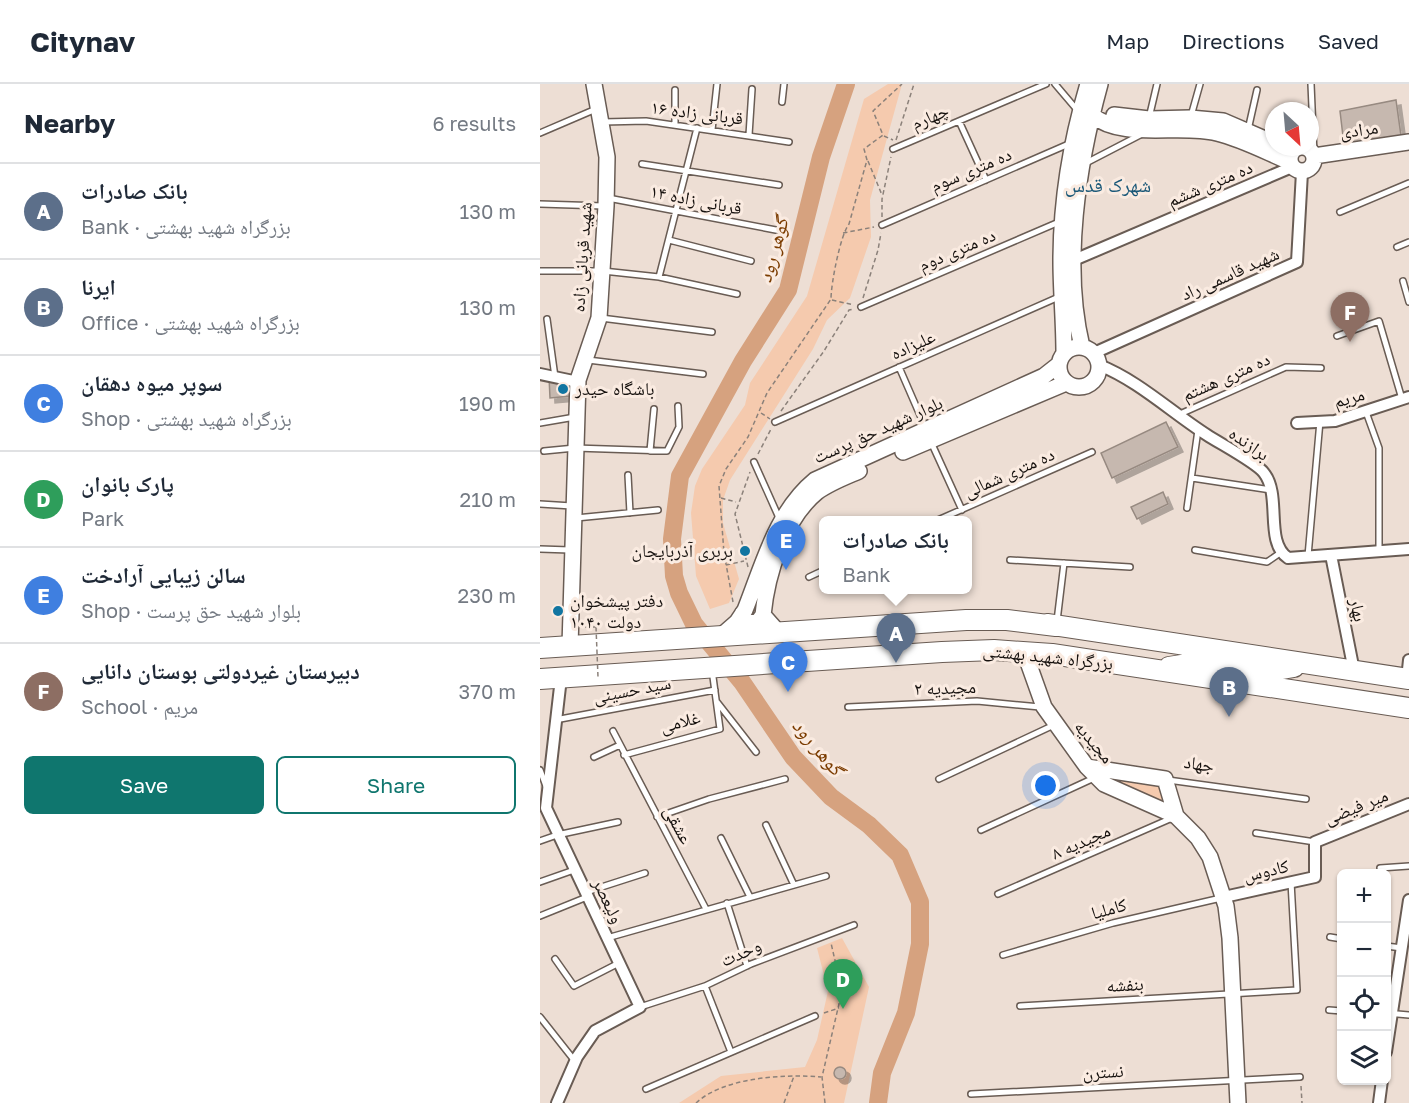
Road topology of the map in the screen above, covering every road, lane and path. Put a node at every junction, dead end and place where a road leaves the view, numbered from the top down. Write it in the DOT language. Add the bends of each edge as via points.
graph roads {
  1 [pos="594,84"];
  2 [pos="717,84"];
  3 [pos="784,84"];
  4 [pos="902,84"];
  5 [pos="914,84"];
  6 [pos="1046,84"];
  7 [pos="1055,84"];
  8 [pos="1088,84"];
  9 [pos="1100,84"];
  10 [pos="1157,84"];
  11 [pos="1200,84"];
  12 [pos="1311,84"];
  13 [pos="752,89"];
  14 [pos="675,90"];
  15 [pos="1257,90"];
  16 [pos="782,102"];
  17 [pos="1312,102"];
  18 [pos="1085,114"];
  19 [pos="600,116"];
  20 [pos="959,121"];
  21 [pos="1189,123"];
  22 [pos="675,124"];
  23 [pos="1149,125"];
  24 [pos="698,128"];
  25 [pos="712,130"];
  26 [pos="1248,131"];
  27 [pos="540,133"];
  28 [pos="749,135"];
  29 [pos="883,135"];
  30 [pos="1265,139"];
  31 [pos="789,142"];
  32 [pos="1072,142"];
  33 [pos="1409,142"];
  34 [pos="893,149"];
  35 [pos="1319,155"];
  36 [pos="1314,156"];
  37 [pos="867,160"];
  38 [pos="1292,160"];
  39 [pos="642,164"];
  40 [pos="1083,165"];
  41 [pos="687,170"];
  42 [pos="986,180"];
  43 [pos="1409,183"];
  44 [pos="779,185"];
  45 [pos="883,196"];
  46 [pos="606,202"];
  47 [pos="540,204"];
  48 [pos="676,211"];
  49 [pos="1340,212"];
  50 [pos="1070,220"];
  51 [pos="882,225"];
  52 [pos="781,231"];
  53 [pos="842,233"];
  54 [pos="669,240"];
  55 [pos="1409,242"];
  56 [pos="1397,247"];
  57 [pos="1074,260"];
  58 [pos="751,261"];
  59 [pos="540,271"];
  60 [pos="603,271"];
  61 [pos="659,277"];
  62 [pos="1403,281"];
  63 [pos="737,294"];
  64 [pos="1063,295"];
  65 [pos="831,299"];
  66 [pos="1409,302"];
  67 [pos="861,307"];
  68 [pos="599,318"];
  69 [pos="547,319"];
  70 [pos="712,332"];
  71 [pos="1337,336"];
  72 [pos="1092,355"];
  73 [pos="1061,359"];
  74 [pos="584,360"];
  75 [pos="899,367"];
  76 [pos="1321,368"];
  77 [pos="540,374"];
  78 [pos="703,374"];
  79 [pos="555,378"];
  80 [pos="578,382"];
  81 [pos="1066,383"];
  82 [pos="1406,398"];
  83 [pos="678,406"];
  84 [pos="654,409"];
  85 [pos="1365,411"];
  86 [pos="760,413"];
  87 [pos="1178,415"];
  88 [pos="576,416"];
  89 [pos="775,422"];
  90 [pos="1320,422"];
  91 [pos="540,423"];
  92 [pos="1297,423"];
  93 [pos="1198,430"];
  94 [pos="928,435"];
  95 [pos="575,448"];
  96 [pos="544,451"];
  97 [pos="650,451"];
  98 [pos="1092,452"];
  99 [pos="754,462"];
  100 [pos="628,475"];
  101 [pos="1192,478"];
  102 [pos="1271,490"];
  103 [pos="719,498"];
  104 [pos="737,502"];
  105 [pos="540,504"];
  106 [pos="1187,508"];
  107 [pos="658,510"];
  108 [pos="962,510"];
  109 [pos="573,512"];
  110 [pos="630,513"];
  111 [pos="948,516"];
  112 [pos="781,521"];
  113 [pos="540,549"];
  114 [pos="1409,549"];
  115 [pos="572,550"];
  116 [pos="1195,550"];
  117 [pos="1379,551"];
  118 [pos="1280,553"];
  119 [pos="1331,555"];
  120 [pos="1308,556"];
  121 [pos="1010,560"];
  122 [pos="745,561"];
  123 [pos="1064,563"];
  124 [pos="726,566"];
  125 [pos="1130,567"];
  126 [pos="819,572"];
  127 [pos="809,577"];
  128 [pos="756,581"];
  129 [pos="763,615"];
  130 [pos="740,619"];
  131 [pos="1051,625"];
  132 [pos="584,627"];
  133 [pos="778,632"];
  134 [pos="570,646"];
  135 [pos="540,648"];
  136 [pos="1024,651"];
  137 [pos="1236,668"];
  138 [pos="710,671"];
  139 [pos="1354,671"];
  140 [pos="1408,673"];
  141 [pos="561,678"];
  142 [pos="598,678"];
  143 [pos="540,679"];
  144 [pos="715,690"];
  145 [pos="716,700"];
  146 [pos="848,707"];
  147 [pos="1044,707"];
  148 [pos="1409,708"];
  149 [pos="555,720"];
  150 [pos="1054,725"];
  151 [pos="613,731"];
  152 [pos="620,746"];
  153 [pos="756,753"];
  154 [pos="624,755"];
  155 [pos="594,757"];
  156 [pos="540,770"];
  157 [pos="1092,771"];
  158 [pos="785,779"];
  159 [pos="939,779"];
  160 [pos="1165,779"];
  161 [pos="547,787"];
  162 [pos="1306,799"];
  163 [pos="543,803"];
  164 [pos="1409,804"];
  165 [pos="1176,816"];
  166 [pos="657,817"];
  167 [pos="618,822"];
  168 [pos="766,825"];
  169 [pos="981,830"];
  170 [pos="1256,833"];
  171 [pos="557,835"];
  172 [pos="721,838"];
  173 [pos="540,841"];
  174 [pos="1315,842"];
  175 [pos="1409,866"];
  176 [pos="1380,868"];
  177 [pos="574,870"];
  178 [pos="645,873"];
  179 [pos="826,876"];
  180 [pos="1315,877"];
  181 [pos="540,882"];
  182 [pos="1291,882"];
  183 [pos="794,885"];
  184 [pos="998,894"];
  185 [pos="586,895"];
  186 [pos="750,897"];
  187 [pos="1224,897"];
  188 [pos="1409,900"];
  189 [pos="727,903"];
  190 [pos="706,909"];
  191 [pos="540,916"];
  192 [pos="854,925"];
  193 [pos="828,933"];
  194 [pos="607,938"];
  195 [pos="1330,938"];
  196 [pos="1337,939"];
  197 [pos="1405,949"];
  198 [pos="1003,955"];
  199 [pos="555,959"];
  200 [pos="619,963"];
  201 [pos="747,966"];
  202 [pos="705,986"];
  203 [pos="1233,994"];
  204 [pos="1391,1005"];
  205 [pos="1020,1006"];
  206 [pos="640,1007"];
  207 [pos="840,1008"];
  208 [pos="1329,1010"];
  209 [pos="1337,1011"];
  210 [pos="1391,1013"];
  211 [pos="1409,1015"];
  212 [pos="815,1016"];
  213 [pos="540,1017"];
  214 [pos="731,1052"];
  215 [pos="575,1062"];
  216 [pos="795,1075"];
  217 [pos="822,1077"];
  218 [pos="1300,1077"];
  219 [pos="1237,1081"];
  220 [pos="1381,1085"];
  221 [pos="646,1089"];
  222 [pos="971,1094"];
  223 [pos="557,1103"];
  224 [pos="696,1103"];
  225 [pos="784,1103"];
  226 [pos="825,1103"];
  227 [pos="1238,1103"];
  228 [pos="1302,1103"];
  229 [pos="1379,1103"];
  1 -- 19 [label="street, شهید قربانی زاده"];
  2 -- 25 [label="lane"];
  3 -- 16 [label="lane"];
  4 -- 29 [label="path" via="873,111"];
  5 -- 29 [label="path" via="896,141"];
  6 -- 20 [label="lane, چهارم"];
  7 -- 18 [label="lane"];
  8 -- 18 [label="street"];
  9 -- 18 [label="street"];
  10 -- 23 [label="lane"];
  11 -- 21 [label="lane"];
  12 -- 17 [label="lane"];
  13 -- 28 [label="lane"];
  14 -- 22 [label="lane"];
  15 -- 26 [label="lane"];
  18 -- 23 [label="street" via="1099,121"];
  18 -- 32 [label="street"];
  18 -- 40 [label="street"];
  19 -- 22 [label="lane, قربانی زاده ۱۶"];
  19 -- 27 [label="lane"];
  19 -- 46 [label="street, شهید قربانی زاده" via="607,158"];
  20 -- 34 [label="lane, چهارم"];
  20 -- 42 [label="lane"];
  21 -- 23 [label="street"];
  21 -- 26 [label="street" via="1222,121"];
  21 -- 38 [label="street"];
  22 -- 24 [label="lane, قربانی زاده ۱۶"];
  23 -- 40 [label="lane"];
  24 -- 25 [label="lane, قربانی زاده ۱۶"];
  24 -- 41 [label="lane"];
  25 -- 28 [label="lane, قربانی زاده ۱۶"];
  26 -- 30 [label="street"];
  28 -- 31 [label="lane, قربانی زاده ۱۶"];
  29 -- 37 [label="path" via="864,149"];
  32 -- 42 [label="lane, ده متری سوم"];
  32 -- 50 [label="street"];
  33 -- 35 [label="street, مرادی"];
  34 -- 45 [label="path"];
  36 -- 38 [label="street" via="1309,170"];
  37 -- 45 [label="path"];
  37 -- 53 [label="path" via="849,224"];
  38 -- 57 [label="street, ده متری ششم"];
  38 -- 72 [label="street, شهید قاسمی راد" via="1297,262"];
  39 -- 41 [label="lane"];
  40 -- 50 [label="street"];
  41 -- 44 [label="lane"];
  41 -- 48 [label="lane"];
  42 -- 51 [label="lane, ده متری سوم"];
  43 -- 49 [label="lane"];
  45 -- 51 [label="path"];
  46 -- 47 [label="lane, قربانی زاده ۱۴"];
  46 -- 48 [label="lane, قربانی زاده ۱۴"];
  46 -- 60 [label="street, شهید قربانی زاده"];
  48 -- 52 [label="lane, قربانی زاده ۱۴"];
  48 -- 54 [label="lane"];
  50 -- 57 [label="street"];
  50 -- 64 [label="street"];
  50 -- 67 [label="lane, ده متری دوم"];
  51 -- 53 [label="path"];
  51 -- 67 [label="path"];
  53 -- 65 [label="path"];
  54 -- 58 [label="lane"];
  54 -- 61 [label="lane"];
  55 -- 56 [label="lane"];
  57 -- 72 [label="street" via="1075,318"];
  59 -- 60 [label="lane"];
  60 -- 61 [label="lane"];
  60 -- 68 [label="street, شهید قربانی زاده"];
  61 -- 63 [label="lane"];
  62 -- 66 [label="lane"];
  64 -- 73 [label="street"];
  64 -- 75 [label="lane, علیزاده"];
  65 -- 67 [label="path"];
  65 -- 86 [label="path" via="767,393"];
  67 -- 89 [label="path" via="849,310"];
  68 -- 70 [label="lane"];
  68 -- 74 [label="street, شهید قربانی زاده"];
  69 -- 79 [label="lane"];
  71 -- 82 [label="lane" via="1379,321"];
  72 -- 73 [label="street" via="1076,346"];
  72 -- 81 [label="street" via="1099,372 1091,383 1079,387"];
  72 -- 87 [label="street, برازنده"];
  73 -- 81 [label="street"];
  73 -- 94 [label="street, بلوار شهید حق پرست" via="1044,376"];
  74 -- 78 [label="lane"];
  74 -- 80 [label="street, شهید قربانی زاده"];
  75 -- 89 [label="lane, علیزاده"];
  75 -- 94 [label="lane"];
  76 -- 87 [label="lane, ده متری هشتم" via="1286,367"];
  77 -- 79 [label="street"];
  79 -- 80 [label="street"];
  80 -- 88 [label="street, شهید قربانی زاده"];
  81 -- 94 [label="street, بلوار شهید حق پرست"];
  82 -- 85 [label="street, مریم"];
  83 -- 97 [label="lane" via="679,427 667,451"];
  84 -- 97 [label="lane"];
  85 -- 90 [label="street, مریم"];
  85 -- 117 [label="lane" via="1379,448"];
  86 -- 89 [label="path"];
  86 -- 103 [label="path" via="726,469"];
  87 -- 93 [label="street, برازنده"];
  88 -- 91 [label="lane"];
  88 -- 95 [label="street, شهید قربانی زاده"];
  89 -- 99 [label="path"];
  90 -- 92 [label="street, مریم"];
  90 -- 120 [label="lane"];
  93 -- 101 [label="lane"];
  93 -- 102 [label="street, برازنده" via="1264,472"];
  94 -- 108 [label="lane"];
  94 -- 112 [label="street, بلوار شهید حق پرست" via="814,480 802,490"];
  94 -- 129 [label="street, بلوار شهید حق پرست" via="818,491 805,504 784,539"];
  95 -- 96 [label="lane"];
  95 -- 97 [label="lane"];
  95 -- 109 [label="street, شهید قربانی زاده"];
  98 -- 108 [label="lane, ده متری شمالی"];
  99 -- 104 [label="path"];
  99 -- 112 [label="lane"];
  100 -- 110 [label="lane"];
  101 -- 102 [label="lane"];
  101 -- 106 [label="lane"];
  102 -- 118 [label="street, برازنده"];
  103 -- 104 [label="path"];
  103 -- 124 [label="path"];
  104 -- 122 [label="path" via="735,514"];
  105 -- 109 [label="lane"];
  107 -- 110 [label="lane"];
  108 -- 111 [label="lane, ده متری شمالی"];
  109 -- 110 [label="lane"];
  109 -- 115 [label="street, شهید قربانی زاده"];
  112 -- 128 [label="street, بلوار شهید حق پرست"];
  113 -- 115 [label="lane"];
  114 -- 117 [label="street"];
  115 -- 134 [label="street, شهید قربانی زاده"];
  116 -- 118 [label="lane" via="1267,562"];
  117 -- 119 [label="street"];
  118 -- 120 [label="street" via="1288,558"];
  119 -- 120 [label="street"];
  119 -- 139 [label="street, بهار"];
  121 -- 123 [label="lane"];
  122 -- 124 [label="path"];
  122 -- 128 [label="path"];
  123 -- 125 [label="lane"];
  123 -- 131 [label="lane"];
  124 -- 130 [label="path"];
  126 -- 127 [label="lane"];
  128 -- 130 [label="street, بلوار شهید حق پرست"];
  129 -- 130 [label="street" via="757,623"];
  129 -- 133 [label="street"];
  130 -- 133 [label="highway, بزرگراه شهید بهشتی"];
  130 -- 134 [label="highway, بزرگراه شهید بهشتی" via="721,636"];
  131 -- 133 [label="highway, بزرگراه شهید بهشتی" via="974,620"];
  131 -- 137 [label="highway, بزرگراه شهید بهشتی"];
  132 -- 142 [label="path, bridge" via="596,627"];
  134 -- 135 [label="highway, بزرگراه شهید بهشتی"];
  136 -- 137 [label="highway, بزرگراه شهید بهشتی" via="1155,670"];
  136 -- 138 [label="highway, بزرگراه شهید بهشتی" via="960,650"];
  136 -- 147 [label="street, مجیدیه"];
  137 -- 139 [label="highway, بزرگراه شهید بهشتی" via="1308,664"];
  137 -- 148 [label="highway, بزرگراه شهید بهشتی"];
  138 -- 141 [label="highway, بزرگراه شهید بهشتی"];
  138 -- 144 [label="lane, غلامی"];
  139 -- 140 [label="highway, بزرگراه شهید بهشتی"];
  141 -- 143 [label="highway, بزرگراه شهید بهشتی"];
  141 -- 149 [label="street, ولیعصر"];
  144 -- 145 [label="lane, غلامی"];
  144 -- 149 [label="lane, سید حسینی"];
  145 -- 153 [label="lane"];
  145 -- 154 [label="lane, غلامی" via="720,729"];
  146 -- 147 [label="lane, مجیدیه ۲" via="977,700"];
  147 -- 150 [label="street, مجیدیه"];
  149 -- 161 [label="street, ولیعصر"];
  150 -- 157 [label="street, مجیدیه"];
  150 -- 159 [label="lane"];
  151 -- 152 [label="lane, عشقی"];
  152 -- 154 [label="lane, عشقی"];
  152 -- 155 [label="lane"];
  154 -- 166 [label="lane, عشقی"];
  156 -- 161 [label="lane"];
  157 -- 160 [label="street, جهاد"];
  157 -- 165 [label="street, مجیدیه" via="1104,784"];
  157 -- 169 [label="lane"];
  158 -- 166 [label="lane"];
  160 -- 162 [label="lane, جهاد"];
  160 -- 165 [label="street"];
  161 -- 163 [label="street, ولیعصر"];
  163 -- 171 [label="street, ولیعصر"];
  164 -- 174 [label="street, میر فیضی"];
  165 -- 184 [label="lane, مجیدیه ۸"];
  165 -- 187 [label="street" via="1210,857"];
  166 -- 190 [label="lane, عشقی"];
  167 -- 171 [label="lane"];
  168 -- 183 [label="lane"];
  170 -- 174 [label="lane"];
  171 -- 173 [label="lane"];
  171 -- 177 [label="street, ولیعصر"];
  172 -- 186 [label="lane"];
  174 -- 180 [label="street, میر فیضی"];
  175 -- 176 [label="lane"];
  177 -- 181 [label="lane"];
  177 -- 185 [label="street, ولیعصر"];
  178 -- 185 [label="lane"];
  179 -- 183 [label="lane"];
  180 -- 182 [label="street, کادوس"];
  182 -- 187 [label="street, کادوس"];
  182 -- 203 [label="lane, بنفشه" via="1297,990"];
  183 -- 186 [label="lane"];
  185 -- 191 [label="lane"];
  185 -- 194 [label="street, ولیعصر"];
  186 -- 189 [label="lane"];
  187 -- 198 [label="lane, کاملیا" via="1113,922"];
  187 -- 203 [label="street"];
  188 -- 197 [label="street"];
  189 -- 190 [label="lane"];
  189 -- 201 [label="lane"];
  190 -- 194 [label="lane"];
  192 -- 193 [label="lane, وحدت"];
  193 -- 201 [label="lane, وحدت"];
  193 -- 207 [label="path" via="839,968"];
  194 -- 200 [label="street, ولیعصر"];
  195 -- 196 [label="lane"];
  197 -- 204 [label="street"];
  199 -- 200 [label="lane" via="574,986"];
  200 -- 206 [label="street, ولیعصر"];
  201 -- 202 [label="lane, وحدت"];
  202 -- 206 [label="lane, وحدت"];
  202 -- 214 [label="lane"];
  203 -- 205 [label="lane, بنفشه"];
  203 -- 219 [label="street"];
  206 -- 215 [label="street" via="595,1031"];
  207 -- 212 [label="path"];
  207 -- 217 [label="path"];
  208 -- 209 [label="lane"];
  210 -- 211 [label="lane"];
  212 -- 214 [label="lane"];
  213 -- 215 [label="lane"];
  214 -- 221 [label="lane"];
  215 -- 223 [label="street"];
  216 -- 217 [label="path"];
  216 -- 224 [label="path" via="723,1086"];
  216 -- 225 [label="path"];
  217 -- 226 [label="path"];
  218 -- 219 [label="lane, نسترن"];
  218 -- 228 [label="path"];
  219 -- 222 [label="lane, نسترن"];
  219 -- 227 [label="street"];
  220 -- 229 [label="street"];
}
